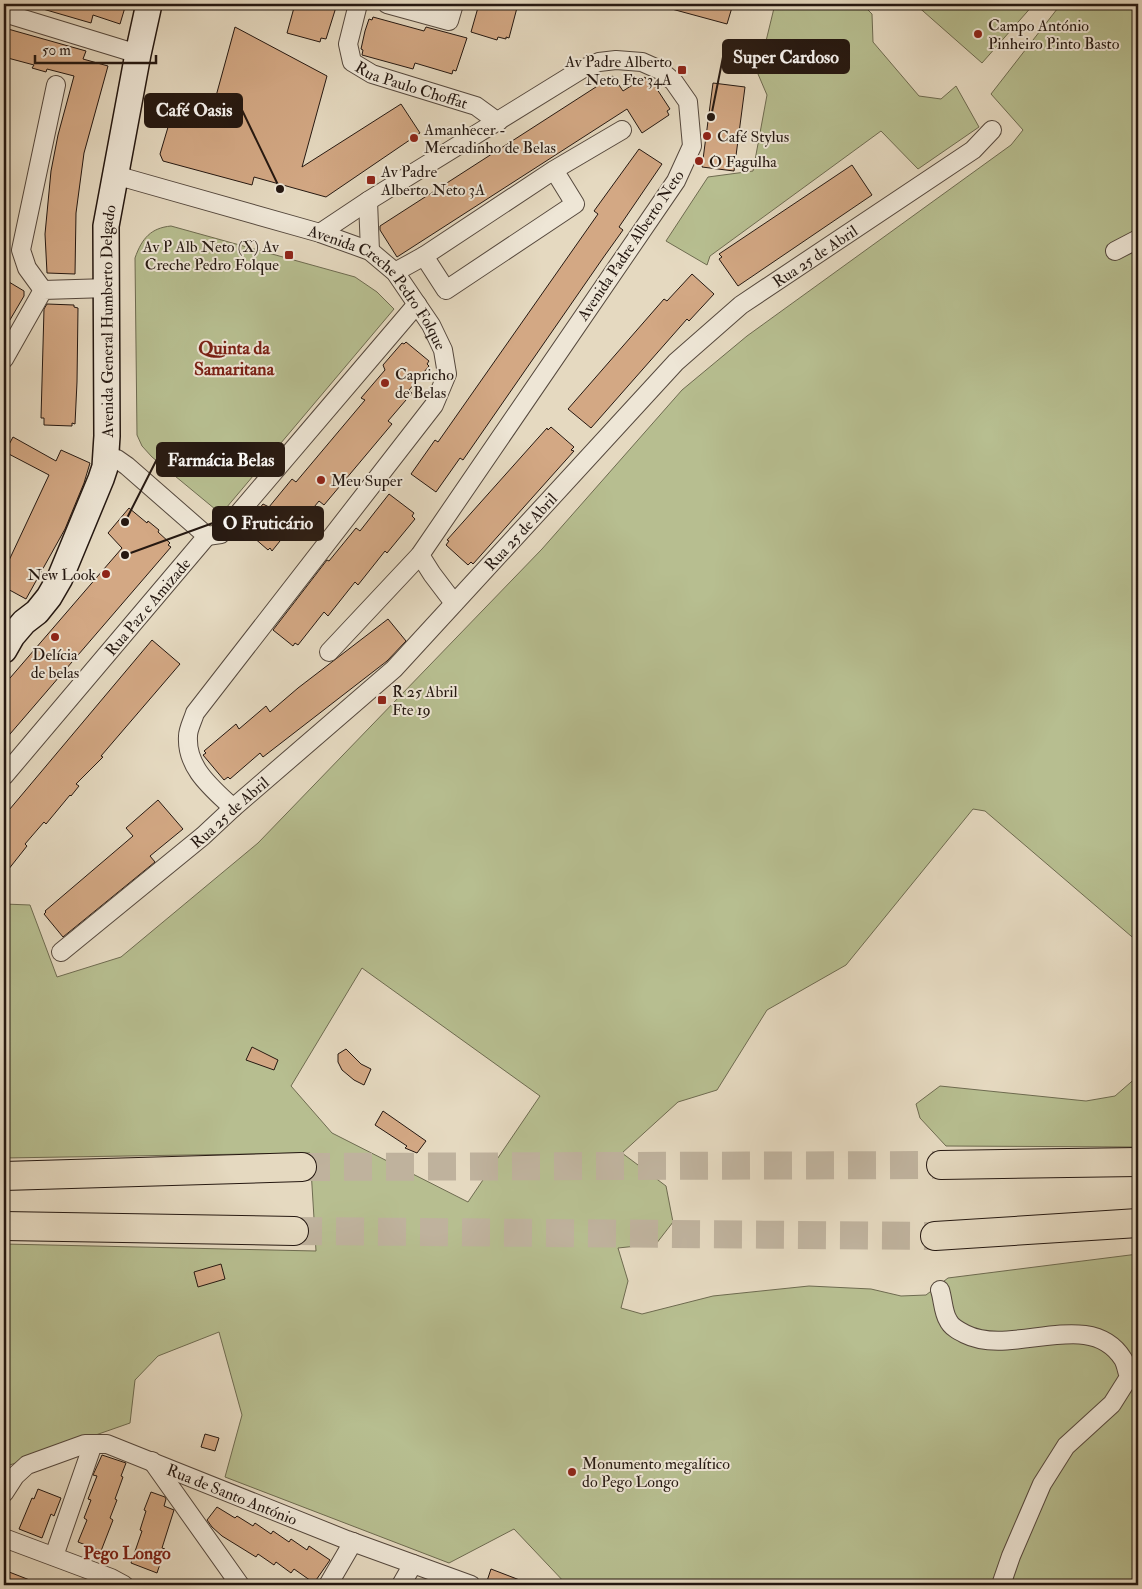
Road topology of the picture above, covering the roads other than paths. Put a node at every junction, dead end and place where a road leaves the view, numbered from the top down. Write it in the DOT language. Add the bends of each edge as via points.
graph roads {
  1 [pos="149,4"];
  2 [pos="358,4"];
  3 [pos="387,4"];
  4 [pos="454,4"];
  5 [pos="4,12"];
  6 [pos="138,54"];
  7 [pos="56,85"];
  8 [pos="498,122"];
  9 [pos="622,130"];
  10 [pos="992,130"];
  11 [pos="554,170"];
  12 [pos="115,174"];
  13 [pos="368,201"];
  14 [pos="320,233"];
  15 [pos="1138,239"];
  16 [pos="370,251"];
  17 [pos="1115,251"];
  18 [pos="424,256"];
  19 [pos="395,272"];
  20 [pos="108,288"];
  21 [pos="43,290"];
  22 [pos="417,304"];
  23 [pos="4,359"];
  24 [pos="106,457"];
  25 [pos="207,536"];
  26 [pos="420,555"];
  27 [pos="454,603"];
  28 [pos="14,622"];
  29 [pos="4,650"];
  30 [pos="330,652"];
  31 [pos="4,776"];
  32 [pos="233,808"];
  33 [pos="61,952"];
  34 [pos="1138,1162"];
  35 [pos="941,1165"];
  36 [pos="302,1166"];
  37 [pos="4,1176"];
  38 [pos="1138,1223"];
  39 [pos="4,1226"];
  40 [pos="294,1231"];
  41 [pos="935,1236"];
  42 [pos="940,1290"];
  43 [pos="93,1444"];
  44 [pos="152,1461"];
  45 [pos="4,1493"];
  46 [pos="4,1538"];
  47 [pos="353,1542"];
  48 [pos="54,1556"];
  49 [pos="413,1564"];
  50 [pos="124,1585"];
  51 [pos="240,1585"];
  52 [pos="328,1585"];
  53 [pos="401,1585"];
  54 [pos="471,1585"];
  55 [pos="1002,1585"];
  1 -- 6 [label="main road, Avenida General Humberto Delgado"];
  2 -- 8 [label="street, Rua Paulo Choffat" via="348,44 352,62 372,74 476,106"];
  3 -- 4 [label="street" via="449,21"];
  5 -- 6 [label="street"];
  6 -- 12 [label="main road, Avenida General Humberto Delgado"];
  7 -- 21 [label="street" via="21,250 27,268"];
  8 -- 13 [label="street, Avenida Padre Alberto Neto"];
  8 -- 26 [label="street, Avenida Padre Alberto Neto" via="582,69 616,60 642,62 660,70 674,82 688,102 692,146 676,181"];
  9 -- 11 [label="street"];
  10 -- 27 [label="street, Rua 25 de Abril" via="973,150 734,311 676,362"];
  11 -- 18 [label="street"];
  11 -- 18 [label="street" via="575,204 446,290"];
  12 -- 14 [label="street, Avenida Creche Pedro Folque"];
  12 -- 20 [label="main road, Avenida General Humberto Delgado" via="106,226"];
  13 -- 14 [label="street, Avenida Padre Alberto Neto"];
  13 -- 16 [label="street"];
  14 -- 16 [label="street, Avenida Creche Pedro Folque"];
  15 -- 17 [label="street"];
  16 -- 19 [label="street, Avenida Creche Pedro Folque"];
  18 -- 19 [label="street"];
  19 -- 22 [label="street, Avenida Creche Pedro Folque"];
  20 -- 21 [label="street"];
  20 -- 24 [label="main road, Avenida General Humberto Delgado"];
  21 -- 23 [label="street"];
  22 -- 25 [label="street" via="221,534"];
  22 -- 32 [label="street, Avenida Creche Pedro Folque" via="443,350 446,374 434,405 195,713 188,735 190,758 200,775"];
  24 -- 25 [label="street" via="117,459 134,472"];
  24 -- 28 [label="main road, Avenida General Humberto Delgado" via="101,479 60,578 37,612"];
  25 -- 31 [label="street, Rua Paz e Amizade"];
  26 -- 27 [label="street"];
  26 -- 30 [label="street, Avenida Padre Alberto Neto"];
  27 -- 32 [label="street, Rua 25 de Abril" via="394,669"];
  28 -- 29 [label="main road, Avenida General Humberto Delgado" via="12,636"];
  32 -- 33 [label="street, Rua 25 de Abril"];
  34 -- 35 [label="highway"];
  36 -- 37 [label="highway"];
  38 -- 41 [label="highway"];
  39 -- 40 [label="highway"];
  42 -- 55 [label="street" via="948,1320 957,1331 974,1339 1003,1341 1066,1334 1096,1336 1112,1344 1124,1360 1129,1377 1112,1404 1066,1446 1042,1484"];
  43 -- 44 [label="street, Rua de Santo António" via="107,1444"];
  43 -- 45 [label="street, Rua de Santo António" via="85,1444 27,1466 15,1476"];
  43 -- 48 [label="street"];
  44 -- 47 [label="street, Rua de Santo António"];
  44 -- 51 [label="street"];
  46 -- 48 [label="street"];
  47 -- 49 [label="street, Rua de Santo António"];
  47 -- 52 [label="street"];
  48 -- 50 [label="street"];
  49 -- 53 [label="street"];
  49 -- 54 [label="street, Rua de Santo António"];
}
